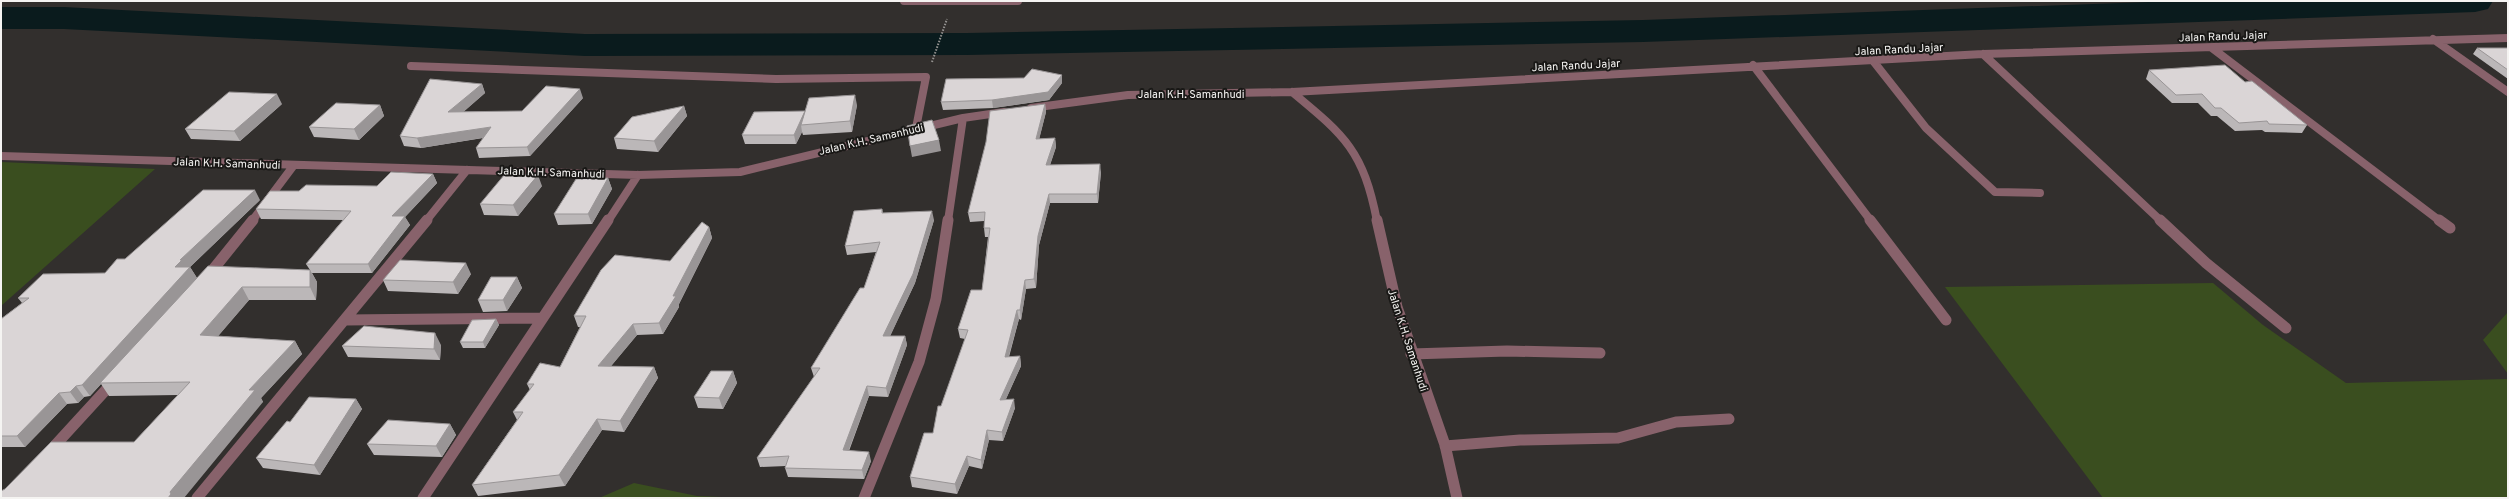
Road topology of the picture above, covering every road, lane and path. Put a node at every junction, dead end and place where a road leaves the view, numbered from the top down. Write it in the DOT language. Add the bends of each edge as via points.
graph roads {
  1 [pos="904,1"];
  2 [pos="955,1"];
  3 [pos="1018,1"];
  4 [pos="948,15"];
  5 [pos="2508,38"];
  6 [pos="2432,39"];
  7 [pos="2212,48"];
  8 [pos="1983,54"];
  9 [pos="1874,62"];
  10 [pos="932,64"];
  11 [pos="411,66"];
  12 [pos="1753,66"];
  13 [pos="1292,92"];
  14 [pos="2508,92"];
  15 [pos="963,118"];
  16 [pos="916,128"];
  17 [pos="1,156"];
  18 [pos="294,165"];
  19 [pos="468,170"];
  20 [pos="638,175"];
  21 [pos="2040,193"];
  22 [pos="2450,228"];
  23 [pos="198,287"];
  24 [pos="542,318"];
  25 [pos="346,320"];
  26 [pos="1946,320"];
  27 [pos="2286,328"];
  28 [pos="1600,353"];
  29 [pos="1411,354"];
  30 [pos="119,375"];
  31 [pos="1729,419"];
  32 [pos="1445,446"];
  33 [pos="40,463"];
  34 [pos="1456,495"];
  35 [pos="197,498"];
  36 [pos="423,498"];
  37 [pos="864,498"];
  1 -- 2 [label="street"];
  2 -- 3 [label="street"];
  4 -- 10 [label="path"];
  5 -- 6 [label="street, Jalan Randu Jajar"];
  6 -- 7 [label="street, Jalan Randu Jajar"];
  6 -- 14 [label="street"];
  7 -- 8 [label="street, Jalan Randu Jajar"];
  7 -- 22 [label="street"];
  8 -- 9 [label="street, Jalan Randu Jajar"];
  8 -- 27 [label="street" via="2206,263"];
  9 -- 12 [label="street, Jalan Randu Jajar"];
  9 -- 21 [label="street" via="1926,128 1995,192"];
  11 -- 16 [label="street" via="776,79 926,77"];
  12 -- 13 [label="street, Jalan Randu Jajar"];
  12 -- 26 [label="street"];
  13 -- 15 [label="street, Jalan K.H. Samanhudi" via="1128,95"];
  13 -- 29 [label="street, Jalan K.H. Samanhudi" via="1339,131 1352,147 1359,162 1372,202 1391,287"];
  15 -- 16 [label="street, Jalan K.H. Samanhudi"];
  15 -- 37 [label="street" via="936,299 919,362"];
  16 -- 20 [label="street, Jalan K.H. Samanhudi" via="740,172"];
  17 -- 18 [label="street, Jalan K.H. Samanhudi"];
  18 -- 19 [label="street, Jalan K.H. Samanhudi"];
  18 -- 23 [label="street" via="224,258"];
  19 -- 20 [label="street, Jalan K.H. Samanhudi"];
  19 -- 25 [label="street"];
  20 -- 24 [label="street"];
  24 -- 25 [label="street"];
  24 -- 36 [label="street"];
  25 -- 35 [label="street"];
  28 -- 29 [label="street" via="1507,351"];
  29 -- 32 [label="street, Jalan K.H. Samanhudi"];
  30 -- 33 [label="street"];
  31 -- 32 [label="street" via="1676,422 1618,438 1520,440"];
  32 -- 34 [label="street, Jalan K.H. Samanhudi"];
}
